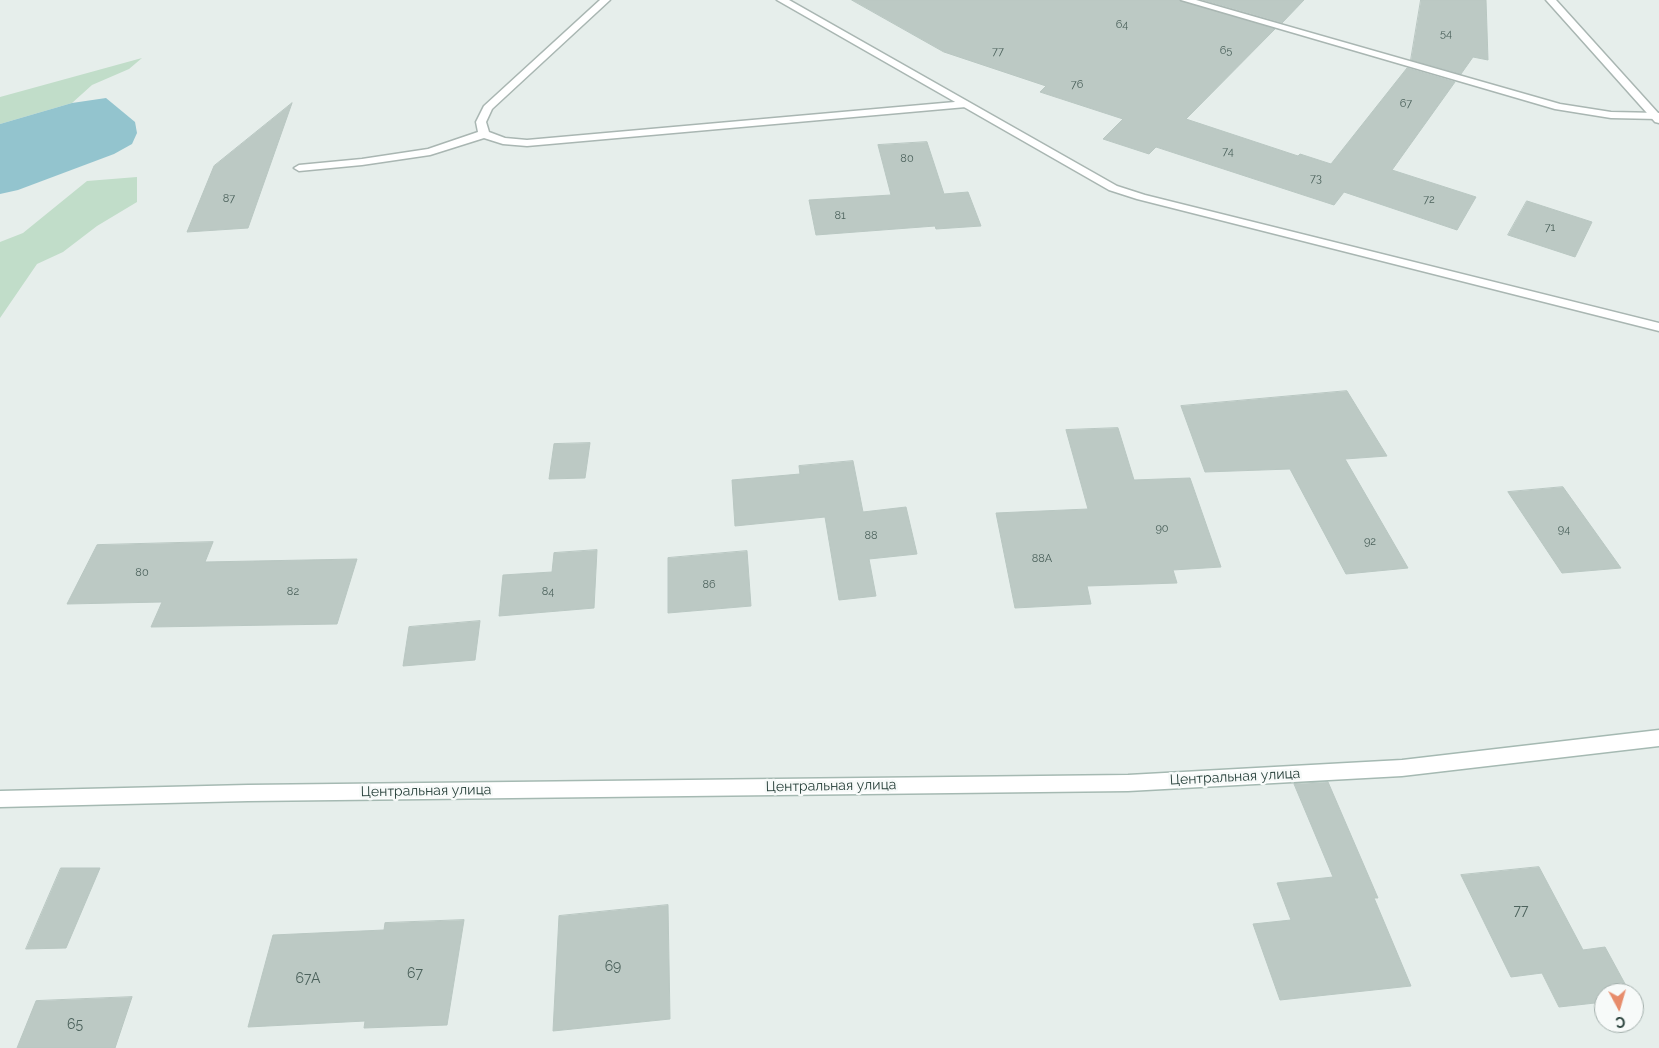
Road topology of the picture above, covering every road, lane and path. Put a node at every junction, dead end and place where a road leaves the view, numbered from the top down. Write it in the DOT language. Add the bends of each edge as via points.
graph roads {
  1 [pos="605,0"];
  2 [pos="782,0"];
  3 [pos="1186,0"];
  4 [pos="1551,0"];
  5 [pos="966,104"];
  6 [pos="1658,117"];
  7 [pos="484,134"];
  8 [pos="299,168"];
  9 [pos="1659,327"];
  10 [pos="1659,738"];
  11 [pos="0,799"];
  1 -- 7 [label="street" via="488,108 481,122"];
  2 -- 5 [label="street"];
  3 -- 6 [label="street" via="1559,107 1611,115"];
  4 -- 6 [label="street"];
  5 -- 7 [label="street" via="527,143 503,141"];
  5 -- 9 [label="street" via="1113,188"];
  7 -- 8 [label="street" via="430,152"];
  10 -- 11 [label="street, Центральная улица" via="1402,768 1128,783"];
}
